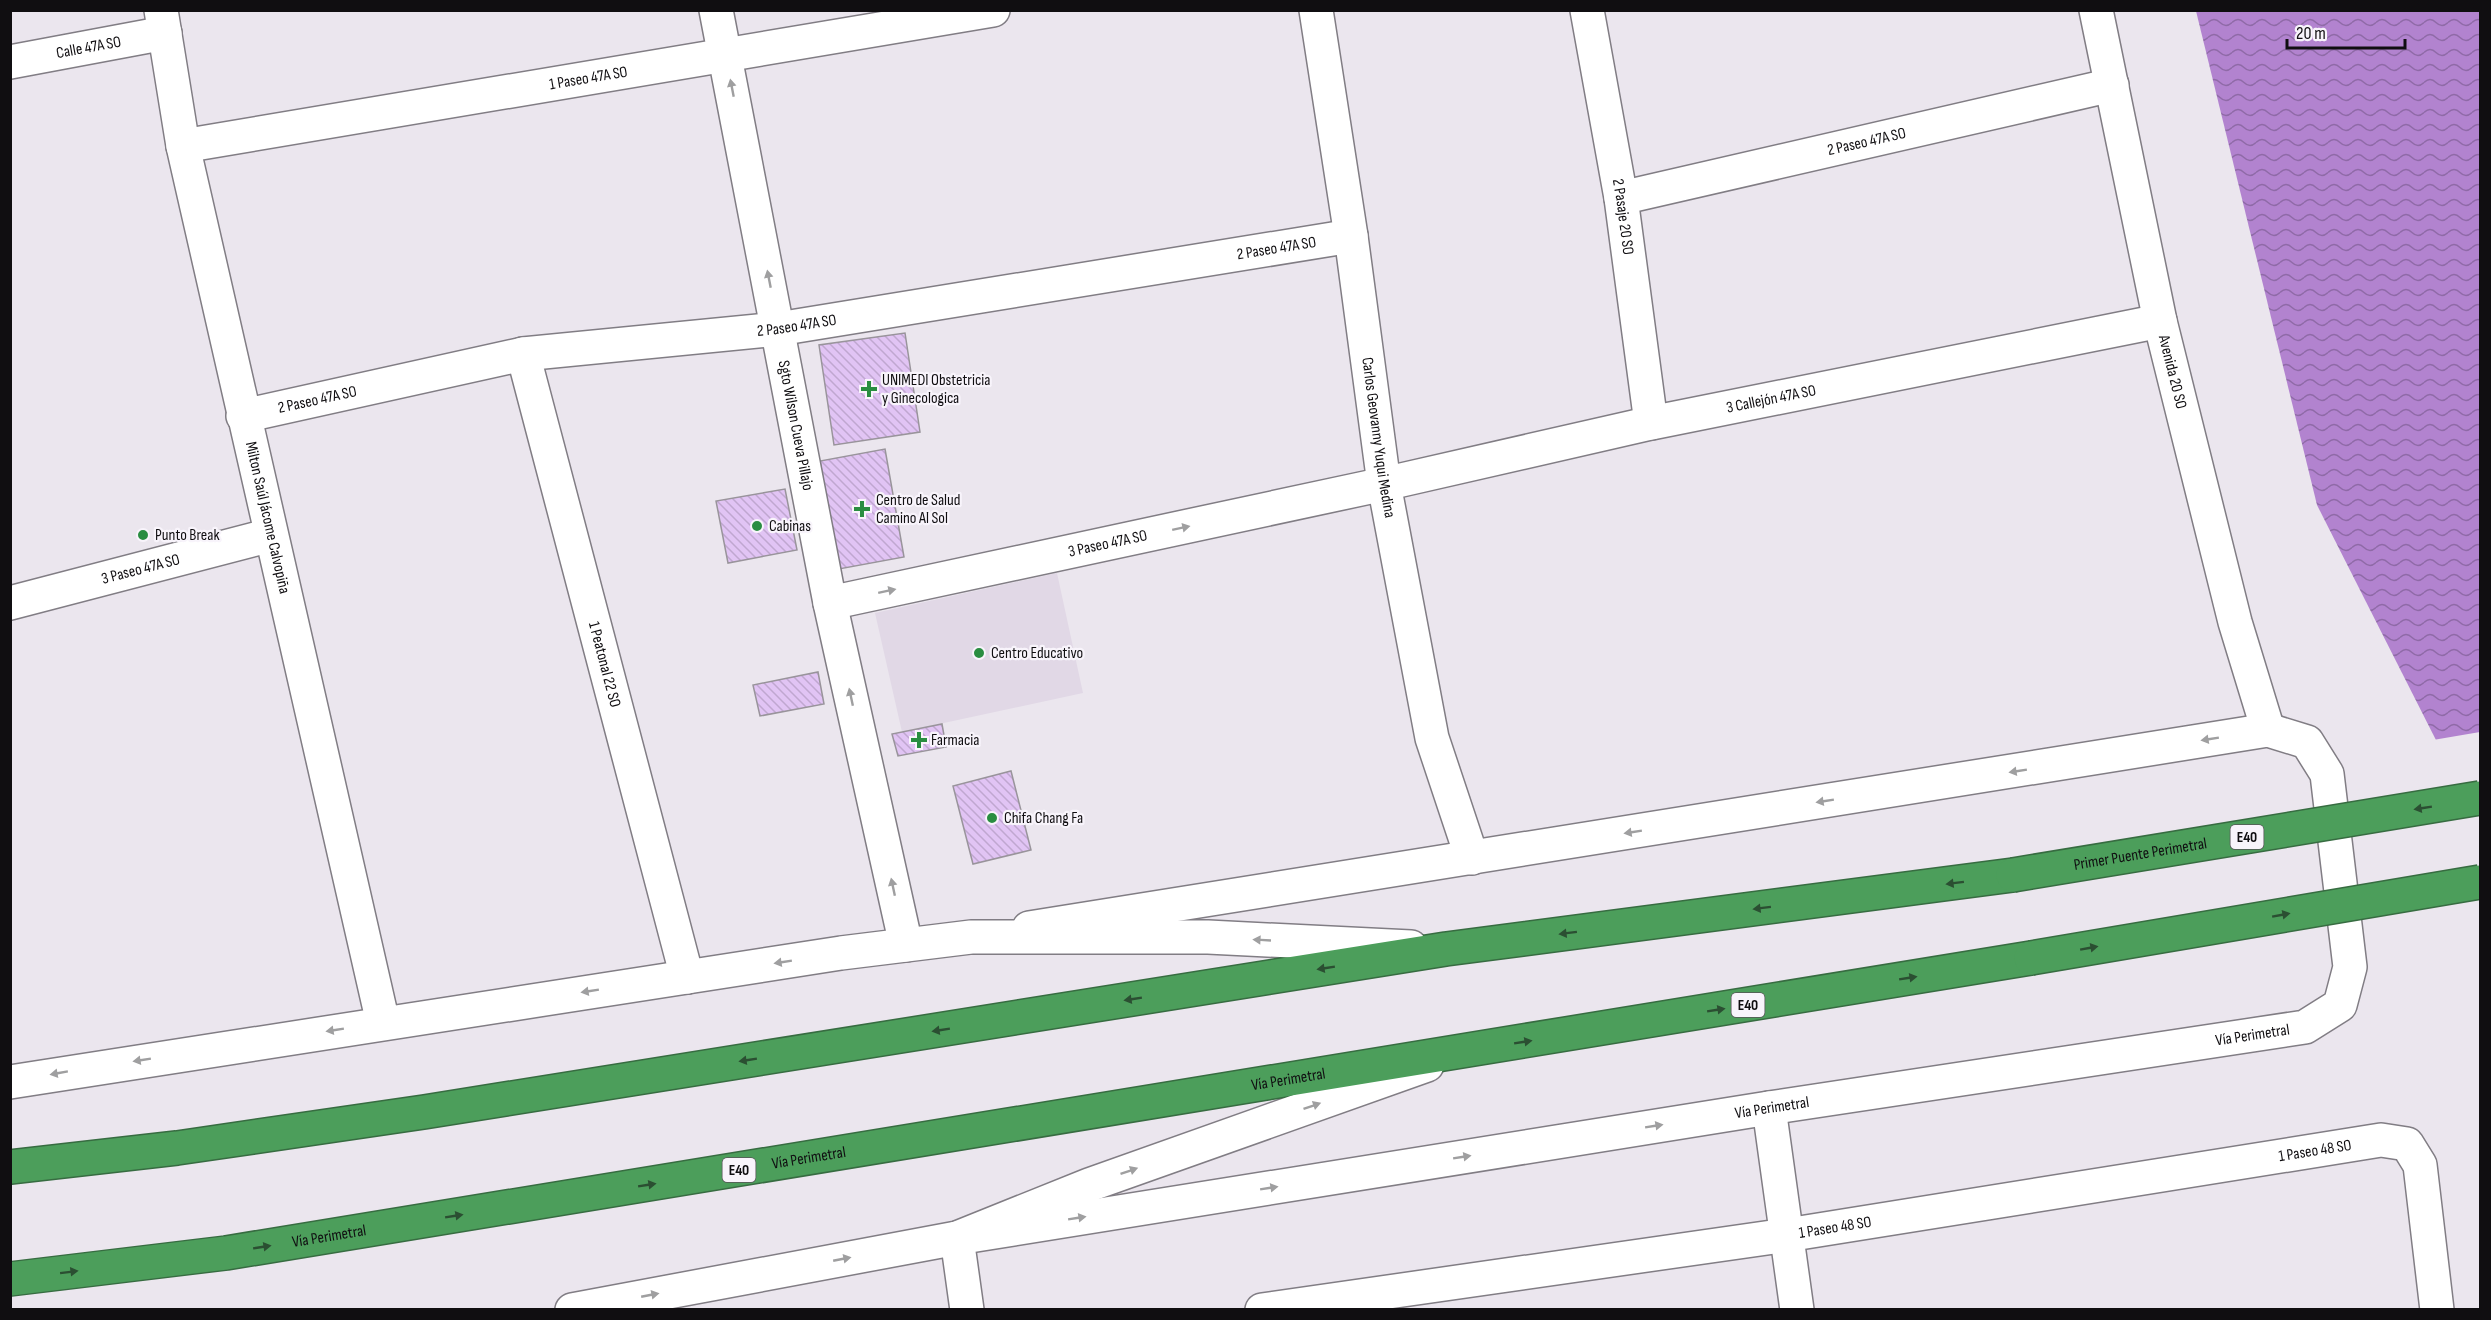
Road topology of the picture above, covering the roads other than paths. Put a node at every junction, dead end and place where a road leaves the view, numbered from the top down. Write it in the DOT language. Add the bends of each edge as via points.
graph roads {
  1 [pos="716,10"];
  2 [pos="993,10"];
  3 [pos="1316,10"];
  4 [pos="1587,10"];
  5 [pos="2096,10"];
  6 [pos="163,22"];
  7 [pos="726,54"];
  8 [pos="10,62"];
  9 [pos="2112,85"];
  10 [pos="183,146"];
  11 [pos="1621,198"];
  12 [pos="1351,236"];
  13 [pos="2160,321"];
  14 [pos="778,329"];
  15 [pos="523,354"];
  16 [pos="243,416"];
  17 [pos="1651,423"];
  18 [pos="1384,484"];
  19 [pos="271,535"];
  20 [pos="10,603"];
  21 [pos="830,603"];
  22 [pos="2268,730"];
  23 [pos="2481,798"];
  24 [pos="1472,858"];
  25 [pos="2481,882"];
  26 [pos="971,937"];
  27 [pos="906,945"];
  28 [pos="1446,949"];
  29 [pos="687,976"];
  30 [pos="383,1023"];
  31 [pos="1466,1052"];
  32 [pos="10,1082"];
  33 [pos="1769,1108"];
  34 [pos="10,1167"];
  35 [pos="1787,1235"];
  36 [pos="957,1238"];
  37 [pos="10,1279"];
  38 [pos="572,1310"];
  39 [pos="967,1310"];
  40 [pos="1262,1310"];
  41 [pos="1797,1310"];
  42 [pos="2437,1310"];
  1 -- 7 [label="street, Sgto Wilson Cueva Pillajo"];
  2 -- 7 [label="street, 1 Paseo 47A SO"];
  3 -- 12 [label="street, Carlos Geovanny Yuqui Medina"];
  4 -- 11 [label="street, 2 Pasaje 20 SO"];
  5 -- 9 [label="street, Avenida 20 SO"];
  6 -- 8 [label="street, Calle 47A SO"];
  6 -- 10 [label="street, Milton Saúl Jácome Calvopiña"];
  7 -- 10 [label="street, 1 Paseo 47A SO"];
  14 -- 7 [label="street, Sgto Wilson Cueva Pillajo, one-way"];
  9 -- 11 [label="street, 2 Paseo 47A SO"];
  9 -- 13 [label="street, Avenida 20 SO"];
  10 -- 16 [label="street, Milton Saúl Jácome Calvopiña"];
  11 -- 17 [label="street, 2 Pasaje 20 SO"];
  12 -- 14 [label="street, 2 Paseo 47A SO"];
  12 -- 18 [label="street, Carlos Geovanny Yuqui Medina"];
  13 -- 17 [label="street, 3 Callejón 47A SO"];
  13 -- 22 [label="street, Avenida 20 SO" via="2235,622"];
  14 -- 15 [label="street, 2 Paseo 47A SO"];
  14 -- 21 [label="street, Sgto Wilson Cueva Pillajo"];
  15 -- 16 [label="street, 2 Paseo 47A SO"];
  15 -- 29 [label="street, 1 Peatonal 22 SO"];
  16 -- 19 [label="street, Milton Saúl Jácome Calvopiña"];
  17 -- 18 [label="street, 3 Callejón 47A SO"];
  21 -- 18 [label="street, 3 Paseo 47A SO, one-way"];
  18 -- 24 [label="street, Carlos Geovanny Yuqui Medina" via="1432,738"];
  19 -- 20 [label="street, 3 Paseo 47A SO"];
  19 -- 30 [label="street, Milton Saúl Jácome Calvopiña"];
  27 -- 21 [label="street, Sgto Wilson Cueva Pillajo, one-way"];
  22 -- 24 [label="street, one-way"];
  22 -- 33 [label="street, Vía Perimetral" via="2307,742 2327,774 2350,967 2340,1005 2305,1028"];
  23 -- 28 [label="highway, Primer Puente Perimetral / E40, one-way, bridge" via="2013,875"];
  24 -- 26 [label="street"];
  31 -- 25 [label="highway, Vía Perimetral / E40, one-way, bridge"];
  26 -- 27 [label="street, E40"];
  28 -- 26 [label="street, E40, one-way" via="1208,937"];
  27 -- 29 [label="street, E40, one-way"];
  28 -- 34 [label="highway, E40, one-way" via="424,1112 177,1148"];
  29 -- 30 [label="street, E40, one-way"];
  30 -- 32 [label="street, E40, one-way"];
  36 -- 31 [label="street, Vía Perimetral / E40, one-way" via="1089,1185"];
  37 -- 31 [label="highway, Vía Perimetral / E40, one-way" via="226,1253"];
  33 -- 35 [label="street"];
  36 -- 33 [label="street, Vía Perimetral, one-way"];
  35 -- 40 [label="street, 1 Paseo 48 SO"];
  35 -- 41 [label="street"];
  35 -- 42 [label="street, 1 Paseo 48 SO" via="2381,1140 2407,1144 2420,1165"];
  38 -- 36 [label="street, Vía Perimetral / E40, one-way"];
  36 -- 39 [label="street"];
}
